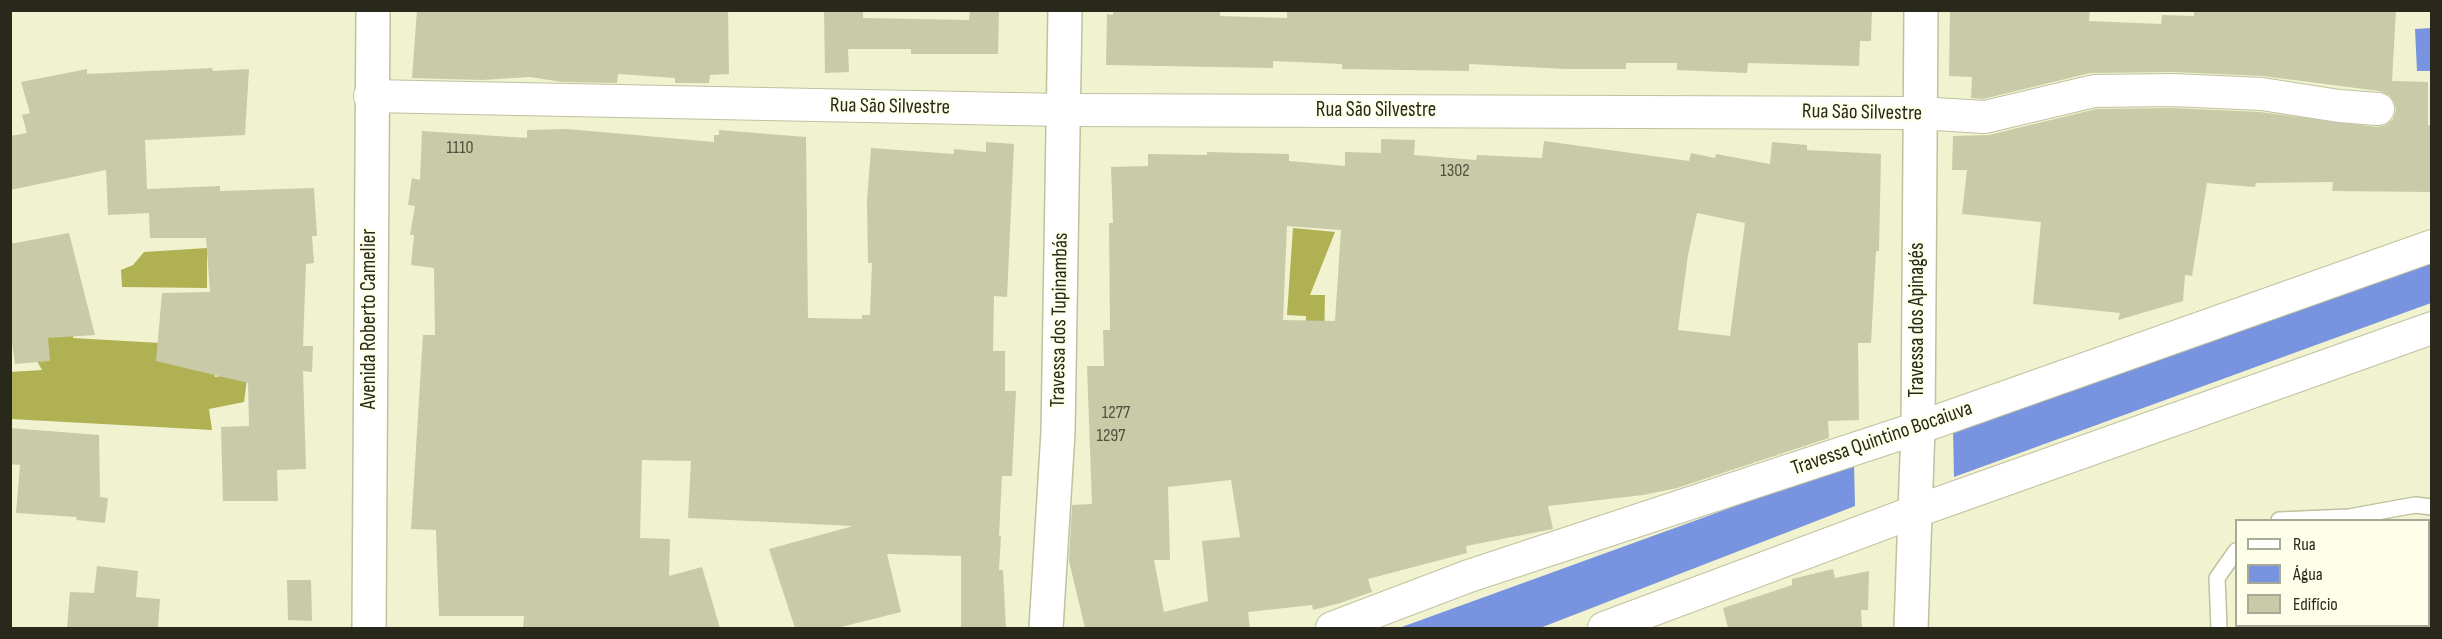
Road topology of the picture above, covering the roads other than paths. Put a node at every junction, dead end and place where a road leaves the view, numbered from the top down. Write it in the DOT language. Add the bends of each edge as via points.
graph roads {
  1 [pos="373,10"];
  2 [pos="1065,10"];
  3 [pos="1921,10"];
  4 [pos="370,96"];
  5 [pos="1063,110"];
  6 [pos="2378,110"];
  7 [pos="1918,113"];
  8 [pos="2432,246"];
  9 [pos="2432,328"];
  10 [pos="1918,428"];
  11 [pos="2432,507"];
  12 [pos="1914,512"];
  13 [pos="2302,519"];
  14 [pos="2235,552"];
  15 [pos="369,628"];
  16 [pos="1047,628"];
  17 [pos="1332,628"];
  18 [pos="1604,628"];
  19 [pos="1911,628"];
  20 [pos="2219,628"];
  1 -- 4 [label="street, Avenida Roberto Camelier"];
  2 -- 5 [label="street, Travessa dos Tupinambás"];
  3 -- 7 [label="street, Travessa dos Apinagés"];
  4 -- 5 [label="street, Rua São Silvestre"];
  4 -- 15 [label="street, Avenida Roberto Camelier"];
  5 -- 7 [label="street, Rua São Silvestre"];
  5 -- 16 [label="street, Travessa dos Tupinambás" via="1058,432"];
  6 -- 7 [label="street, Rua São Silvestre" via="2262,94 2173,90 2094,91 1985,117"];
  7 -- 10 [label="street, Travessa dos Apinagés"];
  8 -- 10 [label="street, Travessa Quintino Bocaiuva"];
  9 -- 12 [label="street"];
  10 -- 12 [label="street, Travessa dos Apinagés"];
  10 -- 17 [label="street, Travessa Quintino Bocaiuva" via="1470,576"];
  11 -- 13 [label="lane" via="2415,505 2349,517"];
  12 -- 18 [label="street"];
  12 -- 19 [label="street, Travessa dos Apinagés"];
  14 -- 20 [label="lane" via="2217,578"];
}
